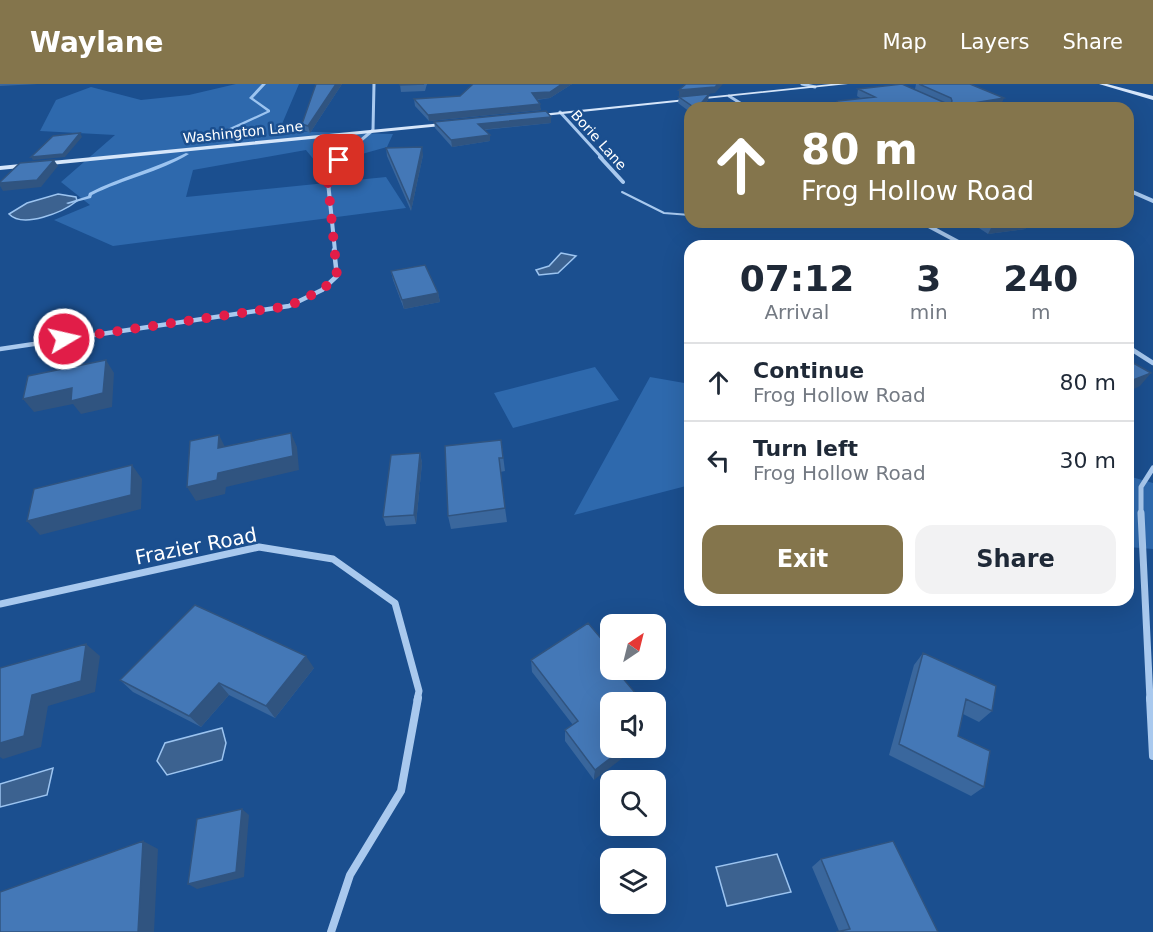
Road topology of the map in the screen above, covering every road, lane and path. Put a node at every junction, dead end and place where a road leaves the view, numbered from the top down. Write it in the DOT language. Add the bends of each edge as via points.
graph roads {
  1 [pos="374,84"];
  2 [pos="801,84"];
  3 [pos="846,84"];
  4 [pos="1101,84"];
  5 [pos="815,87"];
  6 [pos="729,96"];
  7 [pos="1153,98"];
  8 [pos="738,102"];
  9 [pos="560,112"];
  10 [pos="528,115"];
  11 [pos="464,122"];
  12 [pos="373,130"];
  13 [pos="0,168"];
  14 [pos="623,182"];
  15 [pos="622,192"];
  16 [pos="1134,193"];
  17 [pos="1153,201"];
  18 [pos="684,215"];
  19 [pos="932,228"];
  20 [pos="955,240"];
  21 [pos="0,349"];
  22 [pos="1134,351"];
  23 [pos="1153,363"];
  24 [pos="1153,468"];
  25 [pos="0,604"];
  26 [pos="1153,756"];
  27 [pos="331,932"];
  1 -- 12 [label="street"];
  2 -- 5 [label="street"];
  3 -- 5 [label="main road"];
  4 -- 7 [label="main road"];
  5 -- 6 [label="main road"];
  6 -- 8 [label="street"];
  6 -- 9 [label="main road"];
  9 -- 10 [label="main road"];
  9 -- 14 [label="street, Borie Lane"];
  11 -- 12 [label="main road, Washington Lane"];
  12 -- 13 [label="main road, Washington Lane"];
  12 -- 21 [label="street" via="327,172 337,276 322,290 289,306"];
  15 -- 18 [label="lane" via="664,213"];
  16 -- 17 [label="street"];
  19 -- 20 [label="street"];
  22 -- 23 [label="street"];
  24 -- 26 [label="street" via="1141,487 1140,498"];
  25 -- 27 [label="street, Frazier Road" via="259,547 333,559 395,603 419,691 401,791 350,875"];
}
